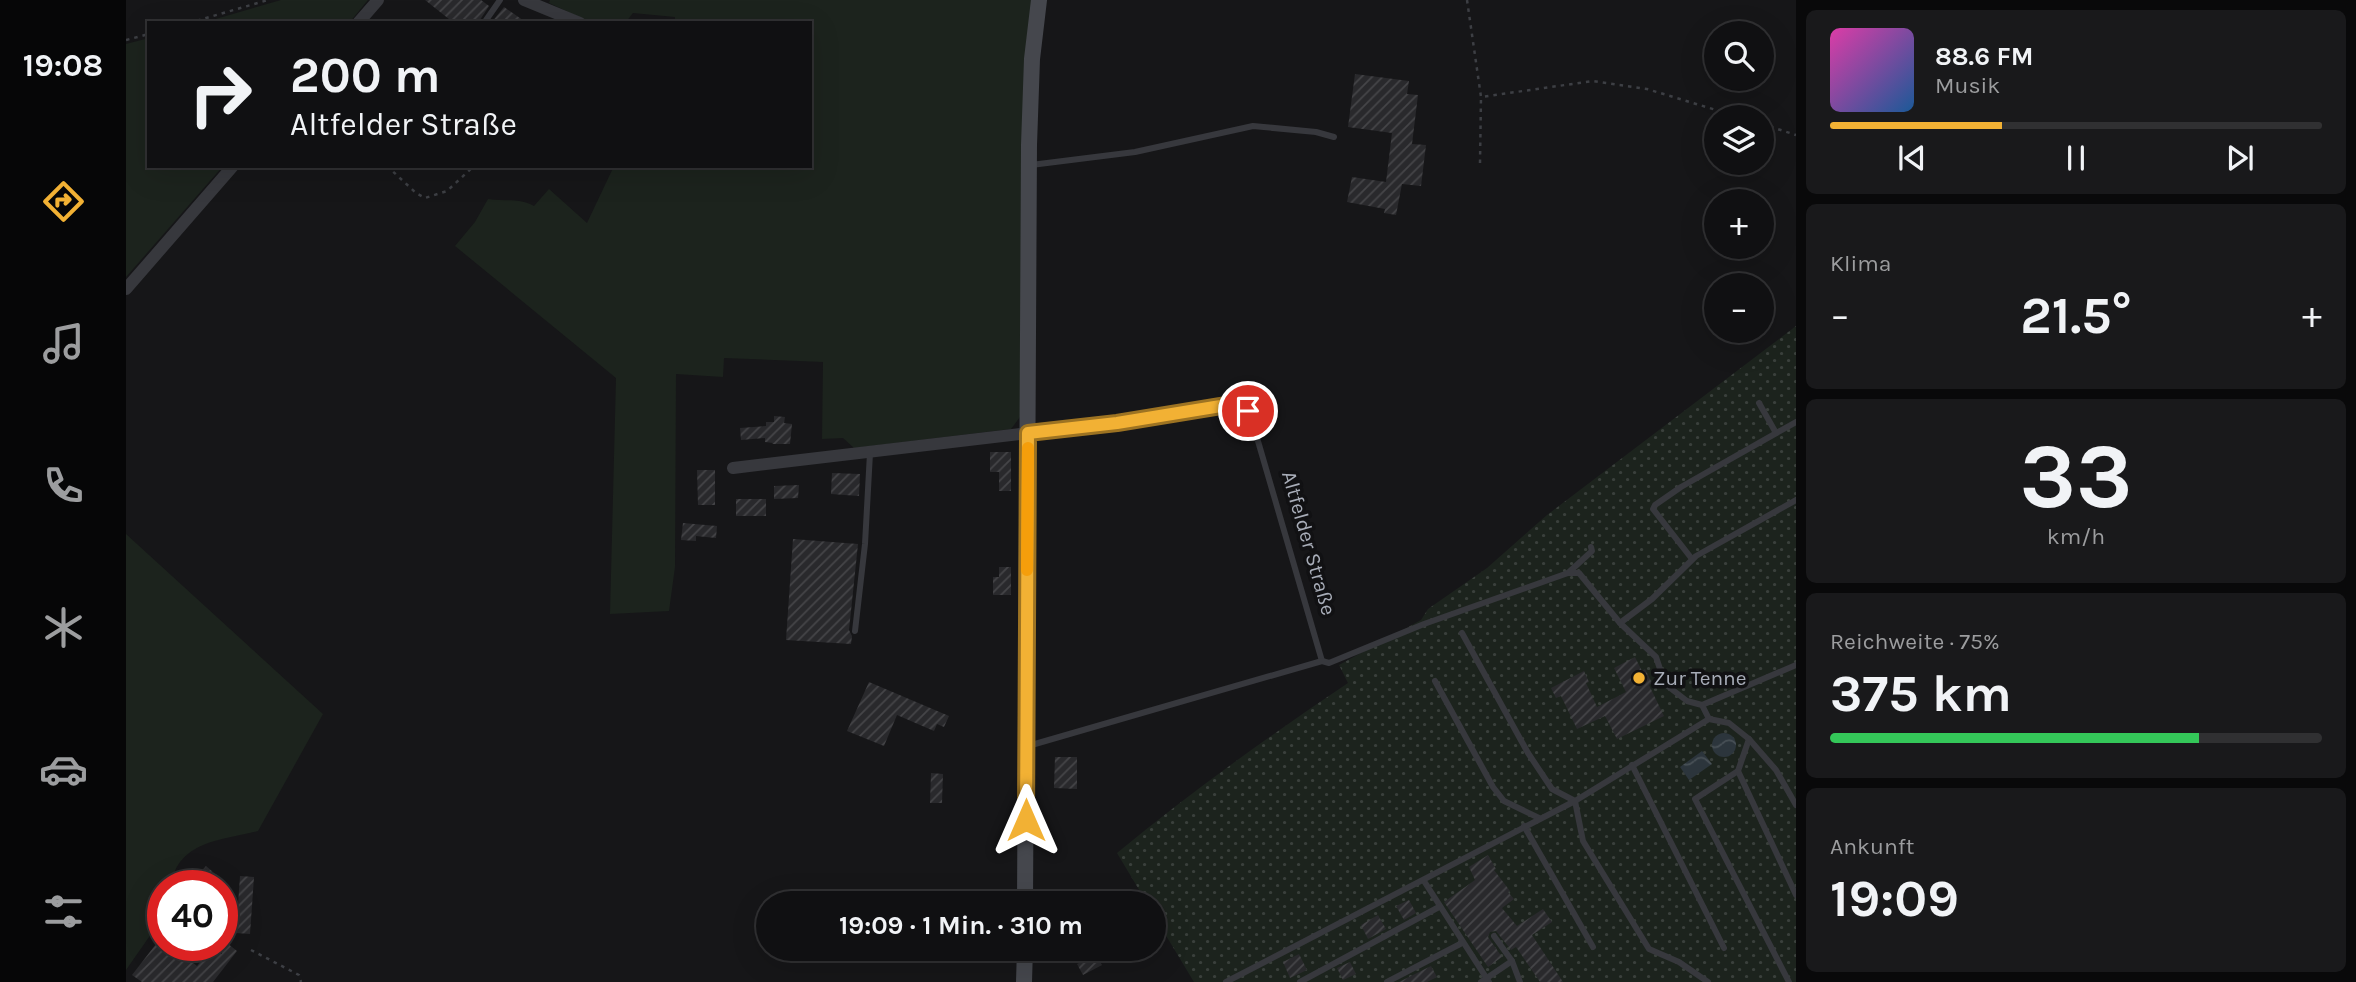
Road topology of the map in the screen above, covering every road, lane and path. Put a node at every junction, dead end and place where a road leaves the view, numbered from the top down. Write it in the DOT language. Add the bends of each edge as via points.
graph roads {
  1 [pos="268,0"];
  2 [pos="378,0"];
  3 [pos="500,0"];
  4 [pos="524,0"];
  5 [pos="1039,0"];
  6 [pos="1467,0"];
  7 [pos="196,21"];
  8 [pos="360,21"];
  9 [pos="485,21"];
  10 [pos="575,21"];
  11 [pos="147,35"];
  12 [pos="126,40"];
  13 [pos="1481,97"];
  14 [pos="1704,106"];
  15 [pos="1774,128"];
  16 [pos="1796,135"];
  17 [pos="1334,137"];
  18 [pos="1480,163"];
  19 [pos="1029,165"];
  20 [pos="231,168"];
  21 [pos="389,168"];
  22 [pos="472,168"];
  23 [pos="126,289"];
  24 [pos="1759,403"];
  25 [pos="1796,422"];
  26 [pos="1028,433"];
  27 [pos="1776,433"];
  28 [pos="870,453"];
  29 [pos="733,468"];
  30 [pos="1796,500"];
  31 [pos="1591,547"];
  32 [pos="1692,559"];
  33 [pos="1568,573"];
  34 [pos="1619,622"];
  35 [pos="855,631"];
  36 [pos="1462,633"];
  37 [pos="1322,661"];
  38 [pos="1796,665"];
  39 [pos="1436,681"];
  40 [pos="1702,705"];
  41 [pos="1709,719"];
  42 [pos="1749,739"];
  43 [pos="1026,746"];
  44 [pos="1632,765"];
  45 [pos="1738,771"];
  46 [pos="1575,801"];
  47 [pos="1796,805"];
  48 [pos="1539,818"];
  49 [pos="1524,826"];
  50 [pos="1424,881"];
  51 [pos="1025,891"];
  52 [pos="1796,895"];
  53 [pos="1439,907"];
  54 [pos="1494,936"];
  55 [pos="1462,943"];
  56 [pos="1593,947"];
  57 [pos="1724,948"];
  58 [pos="251,950"];
  59 [pos="1025,961"];
  60 [pos="1512,961"];
  61 [pos="1486,981"];
  62 [pos="301,982"];
  63 [pos="1024,982"];
  64 [pos="1226,982"];
  65 [pos="1300,982"];
  66 [pos="1387,982"];
  67 [pos="1520,982"];
  68 [pos="1708,982"];
  69 [pos="1789,982"];
  1 -- 7 [label="path"];
  2 -- 8 [label="street"];
  3 -- 9 [label="lane"];
  4 -- 10 [label="street"];
  5 -- 19 [label="street"];
  6 -- 13 [label="path"];
  11 -- 12 [label="path"];
  13 -- 14 [label="path" via="1593,81 1647,89"];
  13 -- 18 [label="path"];
  15 -- 16 [label="path"];
  17 -- 19 [label="lane" via="1253,126 1135,152"];
  19 -- 26 [label="street"];
  20 -- 23 [label="street"];
  21 -- 22 [label="path" via="425,198 447,191"];
  24 -- 27 [label="lane"];
  25 -- 27 [label="lane"];
  26 -- 28 [label="street, Altfelder Straße"];
  26 -- 37 [label="lane, Altfelder Straße" via="1244,405"];
  26 -- 43 [label="street"];
  27 -- 32 [label="lane" via="1655,505 1653,509"];
  28 -- 29 [label="street, Altfelder Straße"];
  28 -- 35 [label="lane"];
  30 -- 32 [label="lane"];
  31 -- 33 [label="lane"];
  32 -- 34 [label="lane"];
  33 -- 34 [label="lane" via="1579,573"];
  33 -- 37 [label="lane" via="1329,663"];
  34 -- 40 [label="lane" via="1656,657 1665,684 1687,701"];
  36 -- 46 [label="lane" via="1552,789"];
  37 -- 43 [label="lane"];
  38 -- 40 [label="lane"];
  39 -- 48 [label="lane" via="1493,787 1504,801"];
  40 -- 41 [label="lane"];
  41 -- 42 [label="lane" via="1729,723"];
  41 -- 44 [label="lane"];
  42 -- 45 [label="lane"];
  42 -- 47 [label="lane" via="1776,770"];
  43 -- 51 [label="street"];
  44 -- 46 [label="lane"];
  44 -- 57 [label="lane"];
  45 -- 52 [label="lane"];
  45 -- 69 [label="lane" via="1695,799"];
  46 -- 48 [label="lane"];
  46 -- 68 [label="lane" via="1583,841 1649,949"];
  48 -- 49 [label="lane"];
  49 -- 50 [label="lane"];
  49 -- 56 [label="lane"];
  50 -- 53 [label="lane"];
  50 -- 64 [label="lane"];
  53 -- 55 [label="lane"];
  53 -- 65 [label="lane"];
  54 -- 60 [label="lane"];
  55 -- 61 [label="lane"];
  55 -- 66 [label="lane"];
  58 -- 62 [label="path" via="299,975"];
  59 -- 63 [label="street"];
  60 -- 61 [label="lane"];
  60 -- 67 [label="lane"];
}
